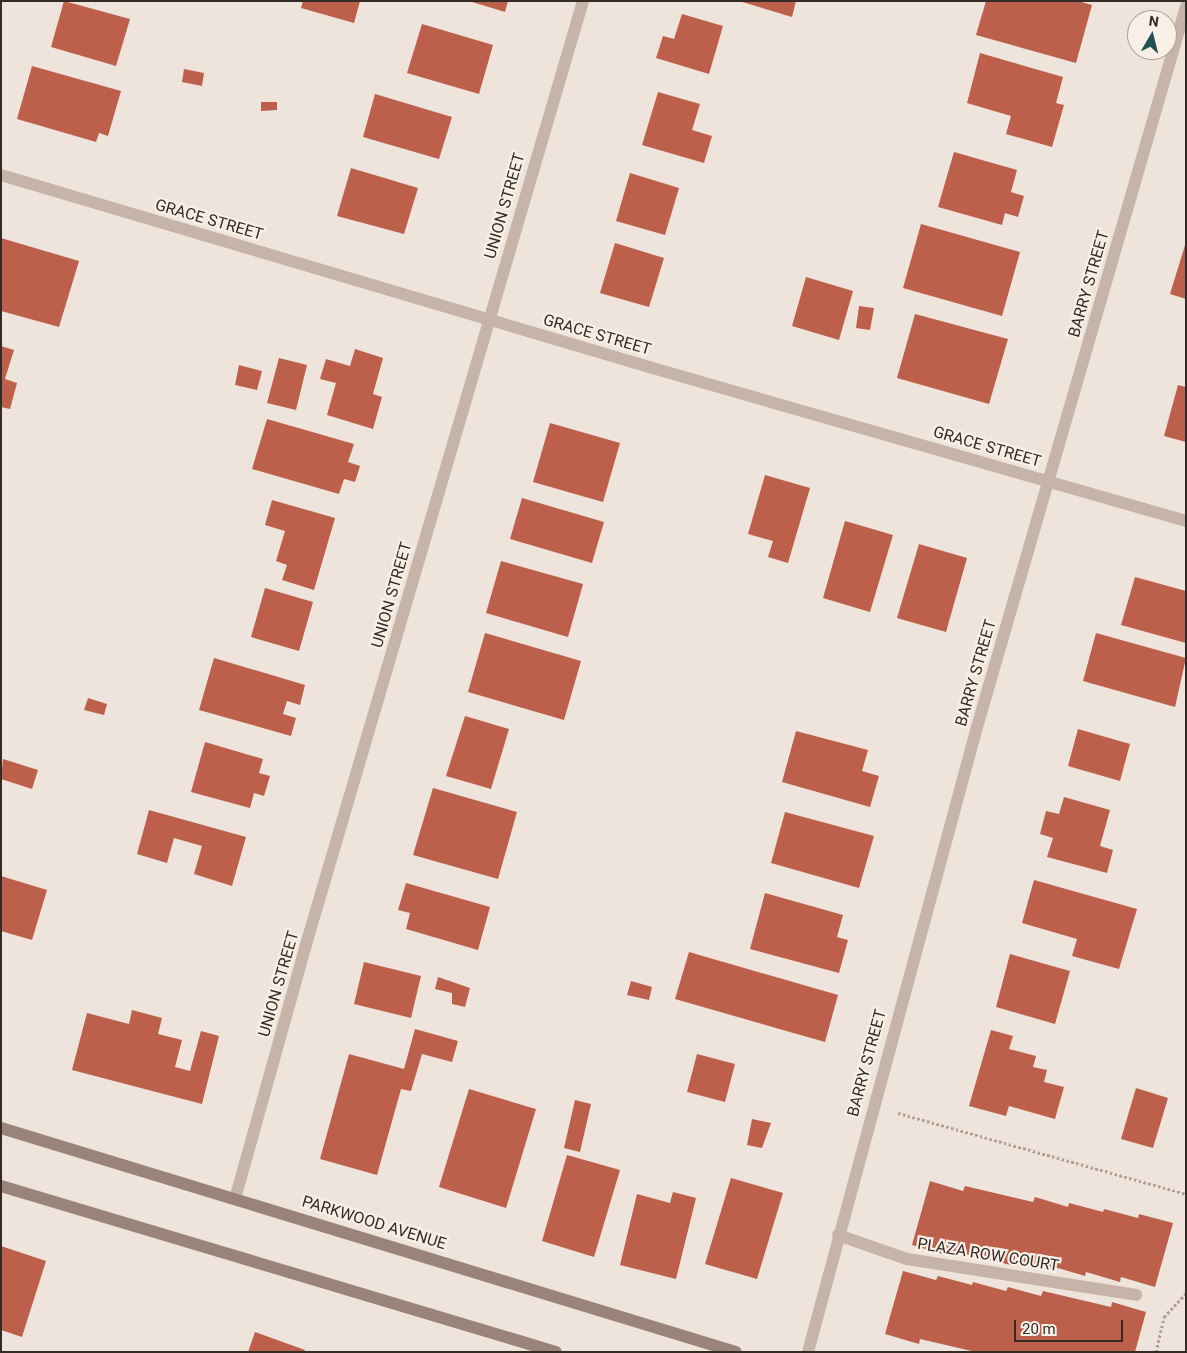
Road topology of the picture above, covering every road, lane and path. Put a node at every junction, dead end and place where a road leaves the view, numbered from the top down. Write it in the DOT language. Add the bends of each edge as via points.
graph roads {
  1 [pos="583,1"];
  2 [pos="1186,6"];
  3 [pos="1,175"];
  4 [pos="489,320"];
  5 [pos="1050,482"];
  6 [pos="1186,521"];
  7 [pos="895,1112"];
  8 [pos="1,1128"];
  9 [pos="1,1186"];
  10 [pos="1186,1194"];
  11 [pos="235,1199"];
  12 [pos="838,1235"];
  13 [pos="1186,1293"];
  14 [pos="1136,1295"];
  15 [pos="556,1352"];
  16 [pos="736,1352"];
  17 [pos="808,1352"];
  18 [pos="1156,1352"];
  1 -- 4 [label="street, UNION STREET"];
  2 -- 5 [label="street, BARRY STREET"];
  3 -- 4 [label="street, GRACE STREET"];
  4 -- 5 [label="street, GRACE STREET"];
  4 -- 11 [label="street, UNION STREET"];
  5 -- 6 [label="street, GRACE STREET"];
  5 -- 12 [label="street, BARRY STREET" via="977,727"];
  7 -- 10 [label="path"];
  8 -- 11 [label="main road, PARKWOOD AVENUE"];
  9 -- 15 [label="main road"];
  11 -- 16 [label="main road, PARKWOOD AVENUE"];
  12 -- 14 [label="street, PLAZA ROW COURT" via="907,1259"];
  12 -- 17 [label="street, BARRY STREET"];
  13 -- 18 [label="path" via="1164,1317"];
}
